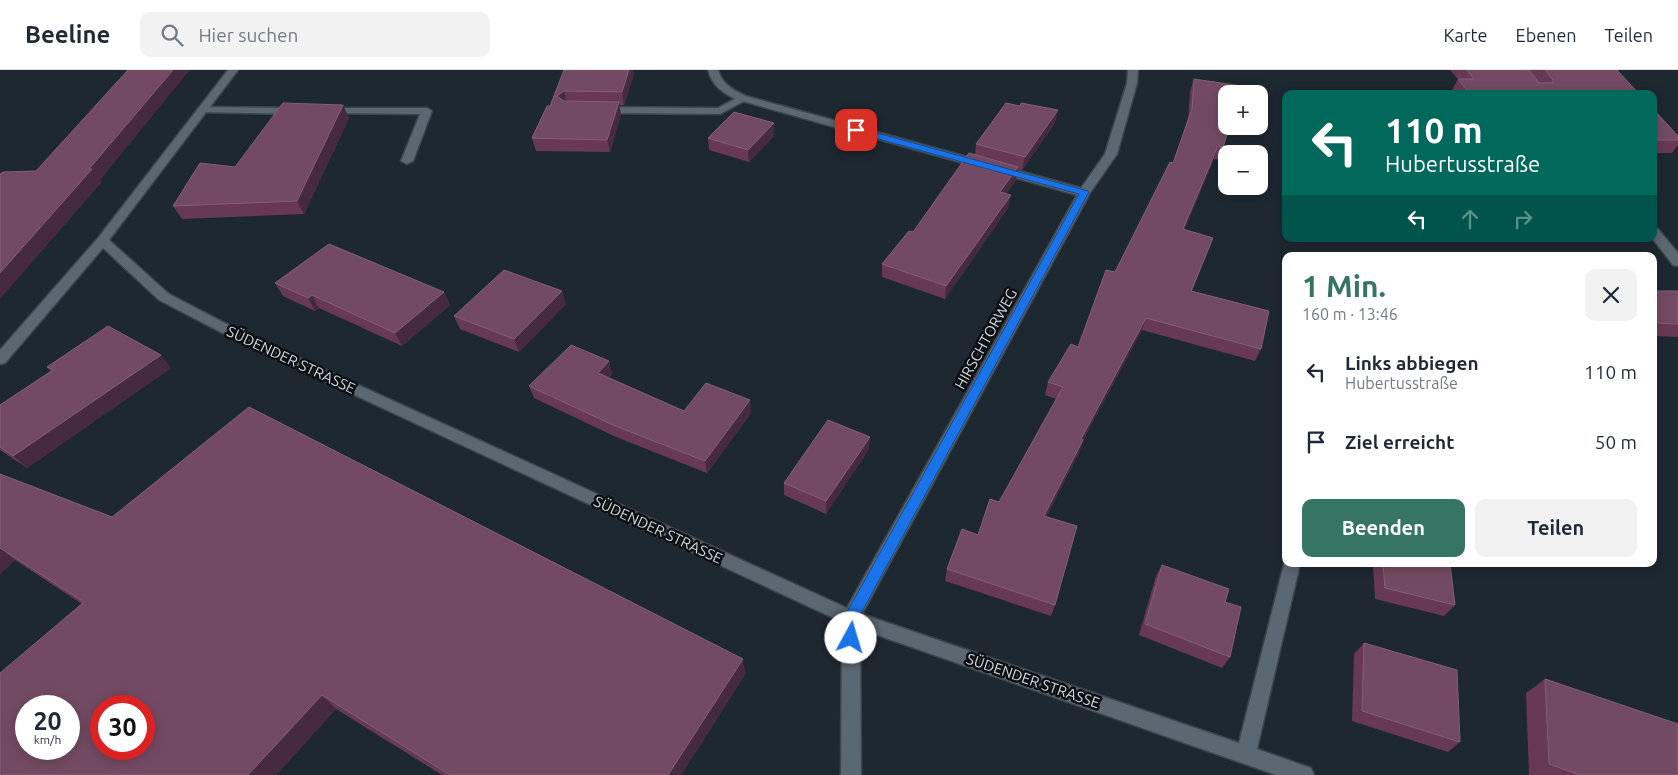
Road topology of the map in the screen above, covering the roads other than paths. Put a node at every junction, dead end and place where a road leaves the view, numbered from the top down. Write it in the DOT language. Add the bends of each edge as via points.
graph roads {
  1 [pos="233,70"];
  2 [pos="713,70"];
  3 [pos="1133,70"];
  4 [pos="742,98"];
  5 [pos="202,110"];
  6 [pos="586,110"];
  7 [pos="406,161"];
  8 [pos="1084,192"];
  9 [pos="1657,236"];
  10 [pos="102,241"];
  11 [pos="1678,262"];
  12 [pos="0,360"];
  13 [pos="1291,567"];
  14 [pos="851,618"];
  15 [pos="1246,755"];
  16 [pos="851,775"];
  17 [pos="1304,775"];
  1 -- 5 [label="street"];
  2 -- 4 [label="street" via="725,90"];
  3 -- 8 [label="street, HIRSCHTORWEG" via="1111,154"];
  4 -- 6 [label="street" via="720,111"];
  4 -- 8 [label="street"];
  5 -- 7 [label="street" via="427,111"];
  5 -- 10 [label="street"];
  8 -- 14 [label="street, HIRSCHTORWEG"];
  9 -- 11 [label="street"];
  10 -- 12 [label="street"];
  10 -- 14 [label="street, SÜDENDER STRASSE" via="164,297 237,335"];
  13 -- 15 [label="street"];
  14 -- 15 [label="street, SÜDENDER STRASSE"];
  14 -- 16 [label="street"];
  15 -- 17 [label="street, SÜDENDER STRASSE"];
}
